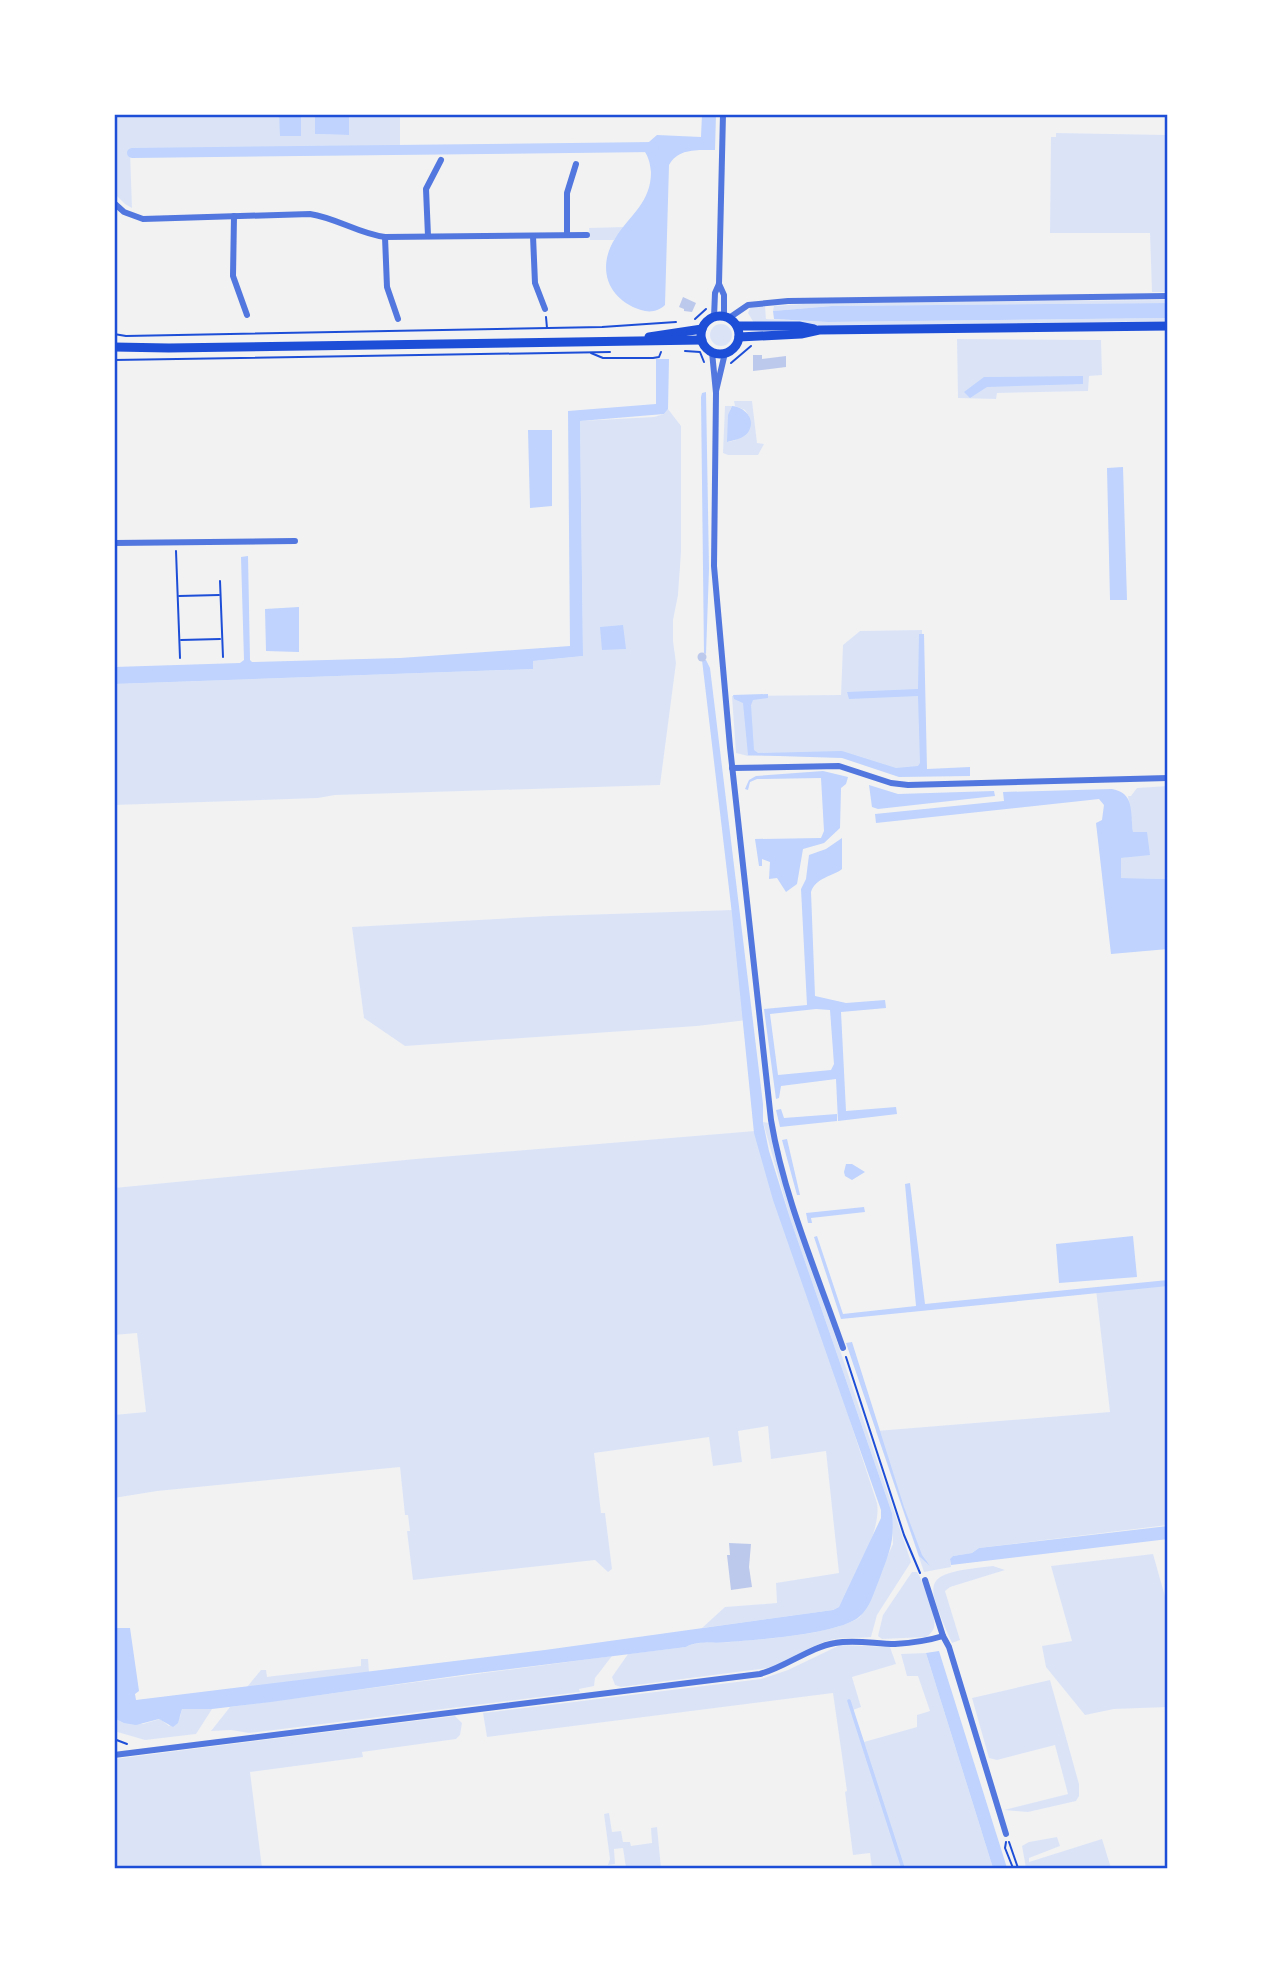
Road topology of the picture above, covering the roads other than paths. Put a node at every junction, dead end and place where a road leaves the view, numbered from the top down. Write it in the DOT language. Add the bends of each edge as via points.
graph roads {
  1 [pos="723,114"];
  2 [pos="441,160"];
  3 [pos="576,164"];
  4 [pos="114,203"];
  5 [pos="234,216"];
  6 [pos="567,235"];
  7 [pos="587,235"];
  8 [pos="428,236"];
  9 [pos="533,236"];
  10 [pos="385,237"];
  11 [pos="1168,296"];
  12 [pos="545,309"];
  13 [pos="247,315"];
  14 [pos="722,317"];
  15 [pos="398,319"];
  16 [pos="737,326"];
  17 [pos="1168,326"];
  18 [pos="702,329"];
  19 [pos="820,330"];
  20 [pos="739,337"];
  21 [pos="702,340"];
  22 [pos="114,346"];
  23 [pos="614,347"];
  24 [pos="712,352"];
  25 [pos="725,353"];
  26 [pos="716,393"];
  27 [pos="295,541"];
  28 [pos="114,543"];
  29 [pos="732,768"];
  30 [pos="1168,778"];
  31 [pos="843,1348"];
  32 [pos="925,1580"];
  33 [pos="943,1636"];
  34 [pos="115,1752"];
  35 [pos="1006,1834"];
  1 -- 14 [label="street"];
  2 -- 8 [label="street" via="426,189"];
  3 -- 6 [label="street" via="567,193"];
  4 -- 5 [label="street" via="143,219"];
  5 -- 10 [label="street" via="318,215"];
  5 -- 13 [label="street" via="233,276"];
  6 -- 7 [label="street"];
  6 -- 9 [label="street"];
  8 -- 9 [label="street"];
  8 -- 10 [label="street"];
  9 -- 12 [label="street" via="536,283"];
  10 -- 15 [label="street" via="387,287"];
  11 -- 14 [label="street" via="788,301 748,305"];
  14 -- 16 [label="main road"];
  14 -- 18 [label="main road" via="706,322"];
  16 -- 19 [label="main road"];
  16 -- 20 [label="main road"];
  17 -- 19 [label="main road"];
  18 -- 21 [label="main road"];
  18 -- 23 [label="main road"];
  19 -- 20 [label="main road"];
  20 -- 25 [label="main road"];
  21 -- 23 [label="main road"];
  21 -- 24 [label="main road"];
  22 -- 23 [label="main road"];
  24 -- 25 [label="main road"];
  24 -- 26 [label="street"];
  25 -- 26 [label="street"];
  26 -- 29 [label="street" via="714,566"];
  27 -- 28 [label="street"];
  29 -- 30 [label="street" via="839,766 908,785"];
  29 -- 31 [label="street" via="777,1154"];
  32 -- 33 [label="street"];
  33 -- 34 [label="street" via="895,1644 834,1643 760,1674"];
  33 -- 35 [label="street"];
}
